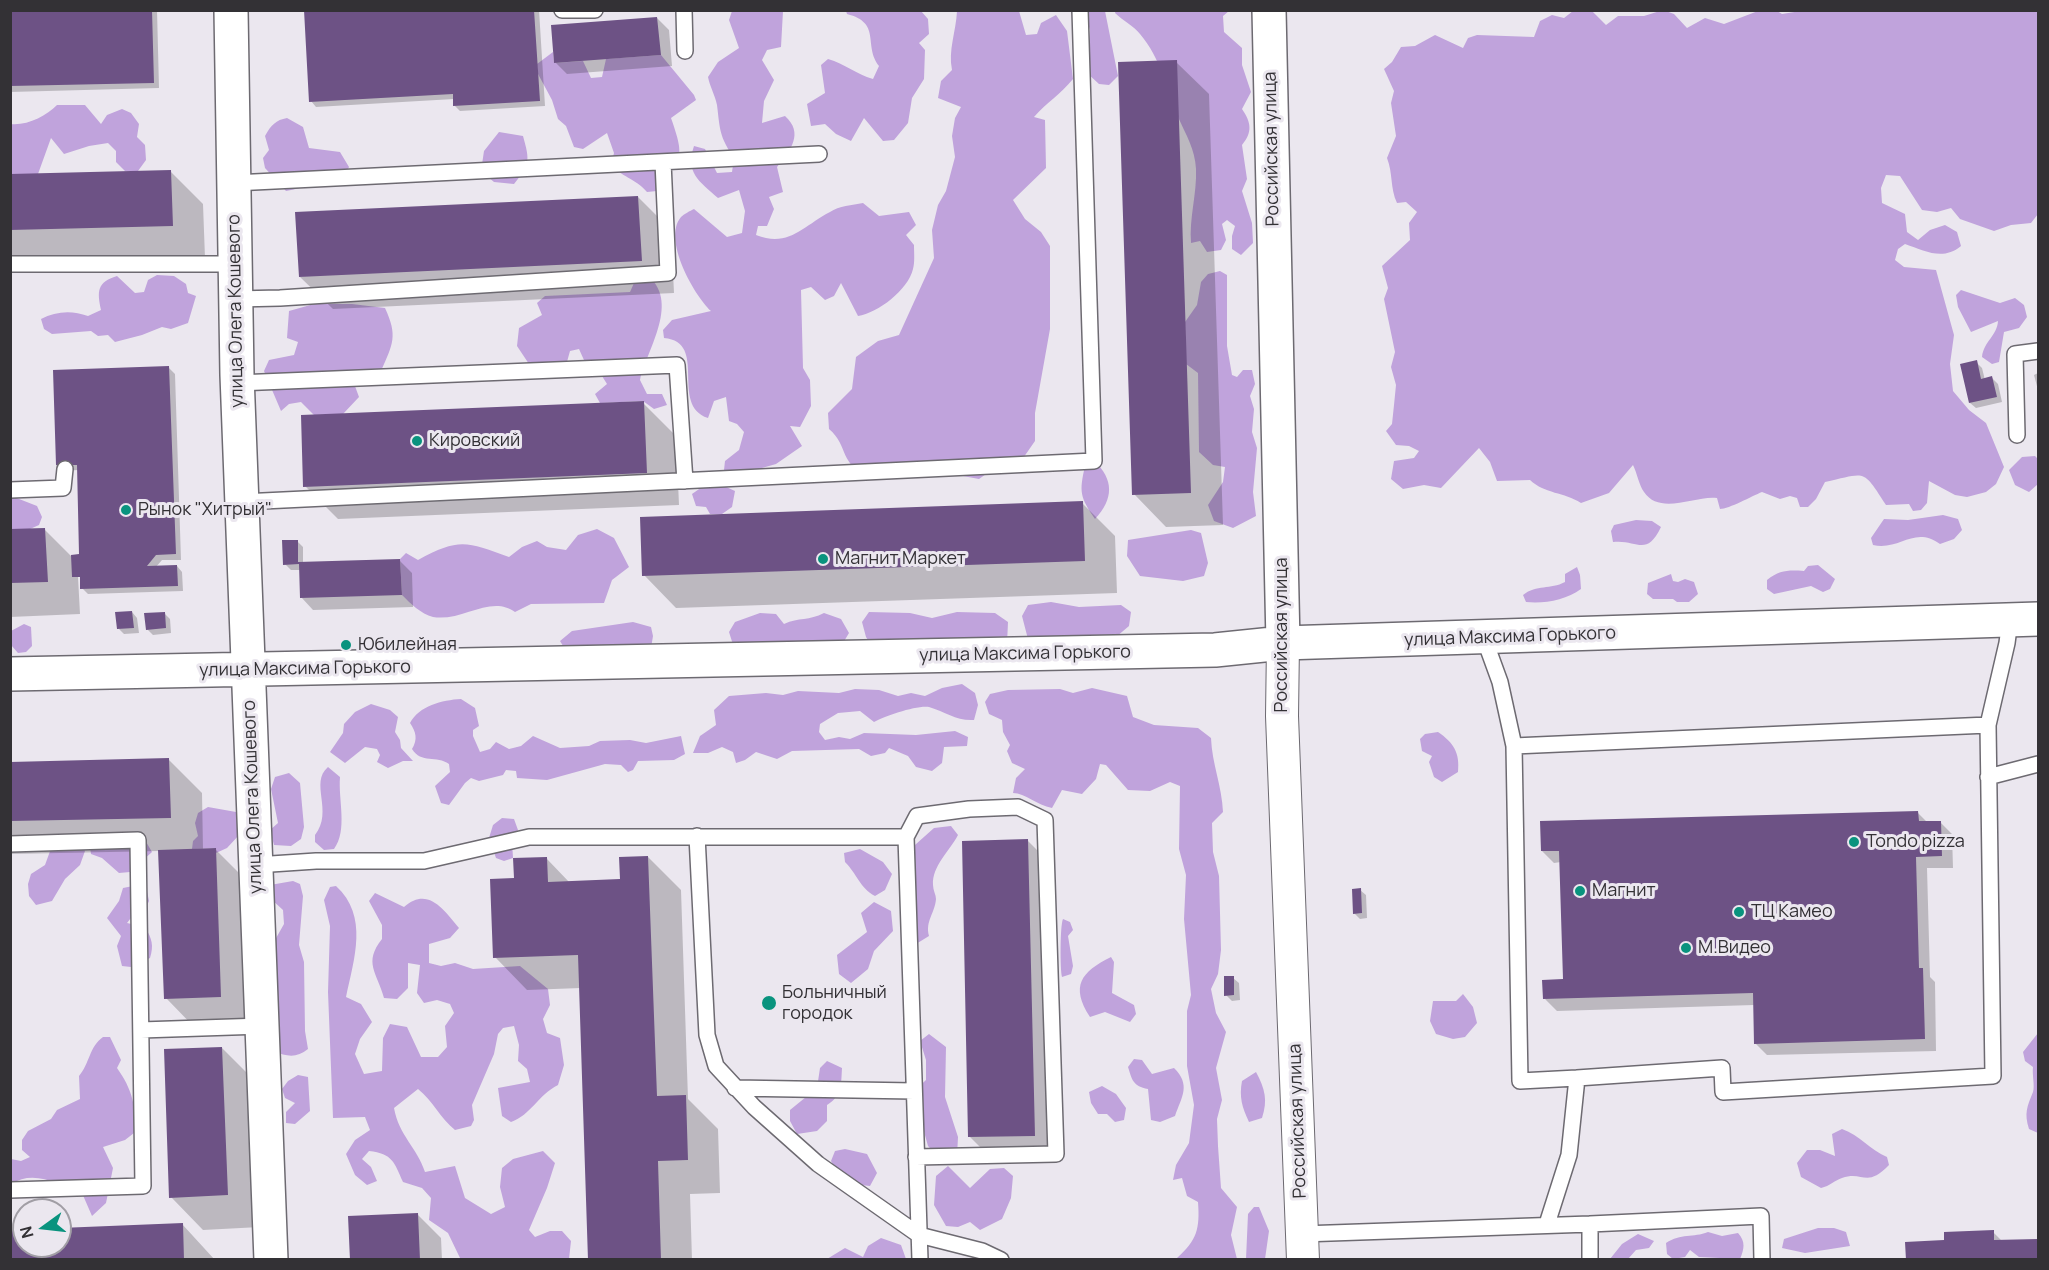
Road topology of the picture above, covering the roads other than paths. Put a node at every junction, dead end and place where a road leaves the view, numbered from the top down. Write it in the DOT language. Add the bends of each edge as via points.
graph roads {
  1 [pos="231,10"];
  2 [pos="562,10"];
  3 [pos="595,10"];
  4 [pos="684,10"];
  5 [pos="1080,10"];
  6 [pos="1269,10"];
  7 [pos="685,51"];
  8 [pos="819,154"];
  9 [pos="663,162"];
  10 [pos="234,183"];
  11 [pos="10,264"];
  12 [pos="235,264"];
  13 [pos="236,298"];
  14 [pos="2038,351"];
  15 [pos="237,383"];
  16 [pos="2017,435"];
  17 [pos="65,469"];
  18 [pos="685,481"];
  19 [pos="10,489"];
  20 [pos="242,502"];
  21 [pos="2024,620"];
  22 [pos="1484,638"];
  23 [pos="1283,643"];
  24 [pos="249,671"];
  25 [pos="10,674"];
  26 [pos="1988,725"];
  27 [pos="1514,746"];
  28 [pos="2038,764"];
  29 [pos="1989,777"];
  30 [pos="697,836"];
  31 [pos="906,837"];
  32 [pos="10,844"];
  33 [pos="256,866"];
  34 [pos="262,1026"];
  35 [pos="141,1030"];
  36 [pos="1577,1078"];
  37 [pos="735,1088"];
  38 [pos="914,1091"];
  39 [pos="916,1157"];
  40 [pos="10,1190"];
  41 [pos="1546,1224"];
  42 [pos="1590,1224"];
  43 [pos="919,1235"];
  44 [pos="1303,1247"];
  45 [pos="272,1260"];
  46 [pos="920,1260"];
  47 [pos="1002,1260"];
  48 [pos="1590,1260"];
  49 [pos="1762,1260"];
  1 -- 10 [label="main road, улица Олега Кошевого"];
  2 -- 3 [label="lane"];
  4 -- 7 [label="lane"];
  5 -- 18 [label="lane" via="1094,461"];
  6 -- 23 [label="main road, Российская улица"];
  8 -- 9 [label="lane"];
  9 -- 10 [label="lane"];
  9 -- 13 [label="lane" via="668,273"];
  10 -- 12 [label="main road, улица Олега Кошевого"];
  11 -- 12 [label="lane"];
  12 -- 13 [label="main road, улица Олега Кошевого"];
  13 -- 15 [label="main road, улица Олега Кошевого"];
  14 -- 16 [label="lane" via="2015,354"];
  15 -- 18 [label="lane" via="677,365"];
  15 -- 20 [label="main road, улица Олега Кошевого"];
  17 -- 19 [label="lane" via="63,488"];
  18 -- 20 [label="lane"];
  20 -- 24 [label="main road, улица Олега Кошевого"];
  21 -- 22 [label="main road, улица Максима Горького"];
  21 -- 26 [label="lane" via="2007,643"];
  22 -- 23 [label="main road, улица Максима Горького"];
  22 -- 27 [label="lane" via="1500,682"];
  23 -- 24 [label="main road, улица Максима Горького" via="1215,650"];
  23 -- 44 [label="street, Российская улица" via="1281,716"];
  24 -- 25 [label="main road, улица Максима Горького"];
  24 -- 33 [label="main road, улица Олега Кошевого"];
  26 -- 27 [label="lane"];
  26 -- 29 [label="lane"];
  27 -- 36 [label="lane" via="1520,1081"];
  28 -- 29 [label="lane"];
  29 -- 36 [label="lane" via="1993,1076 1724,1092 1722,1068"];
  30 -- 31 [label="lane"];
  30 -- 33 [label="lane" via="529,837 424,861 316,861"];
  30 -- 37 [label="lane" via="707,1035 716,1066"];
  31 -- 38 [label="lane"];
  31 -- 39 [label="lane" via="917,816 969,809 1018,807 1045,820 1056,1154"];
  32 -- 35 [label="lane" via="138,840"];
  33 -- 34 [label="main road, улица Олега Кошевого"];
  34 -- 35 [label="lane"];
  34 -- 45 [label="main road, улица Олега Кошевого"];
  35 -- 40 [label="lane" via="143,1186"];
  36 -- 41 [label="lane" via="1569,1155"];
  37 -- 38 [label="lane"];
  37 -- 43 [label="lane" via="818,1164"];
  38 -- 39 [label="lane"];
  39 -- 43 [label="lane"];
  41 -- 42 [label="lane"];
  41 -- 44 [label="lane"];
  42 -- 48 [label="lane"];
  42 -- 49 [label="lane" via="1761,1216"];
  43 -- 46 [label="lane"];
  43 -- 47 [label="lane"];
}
